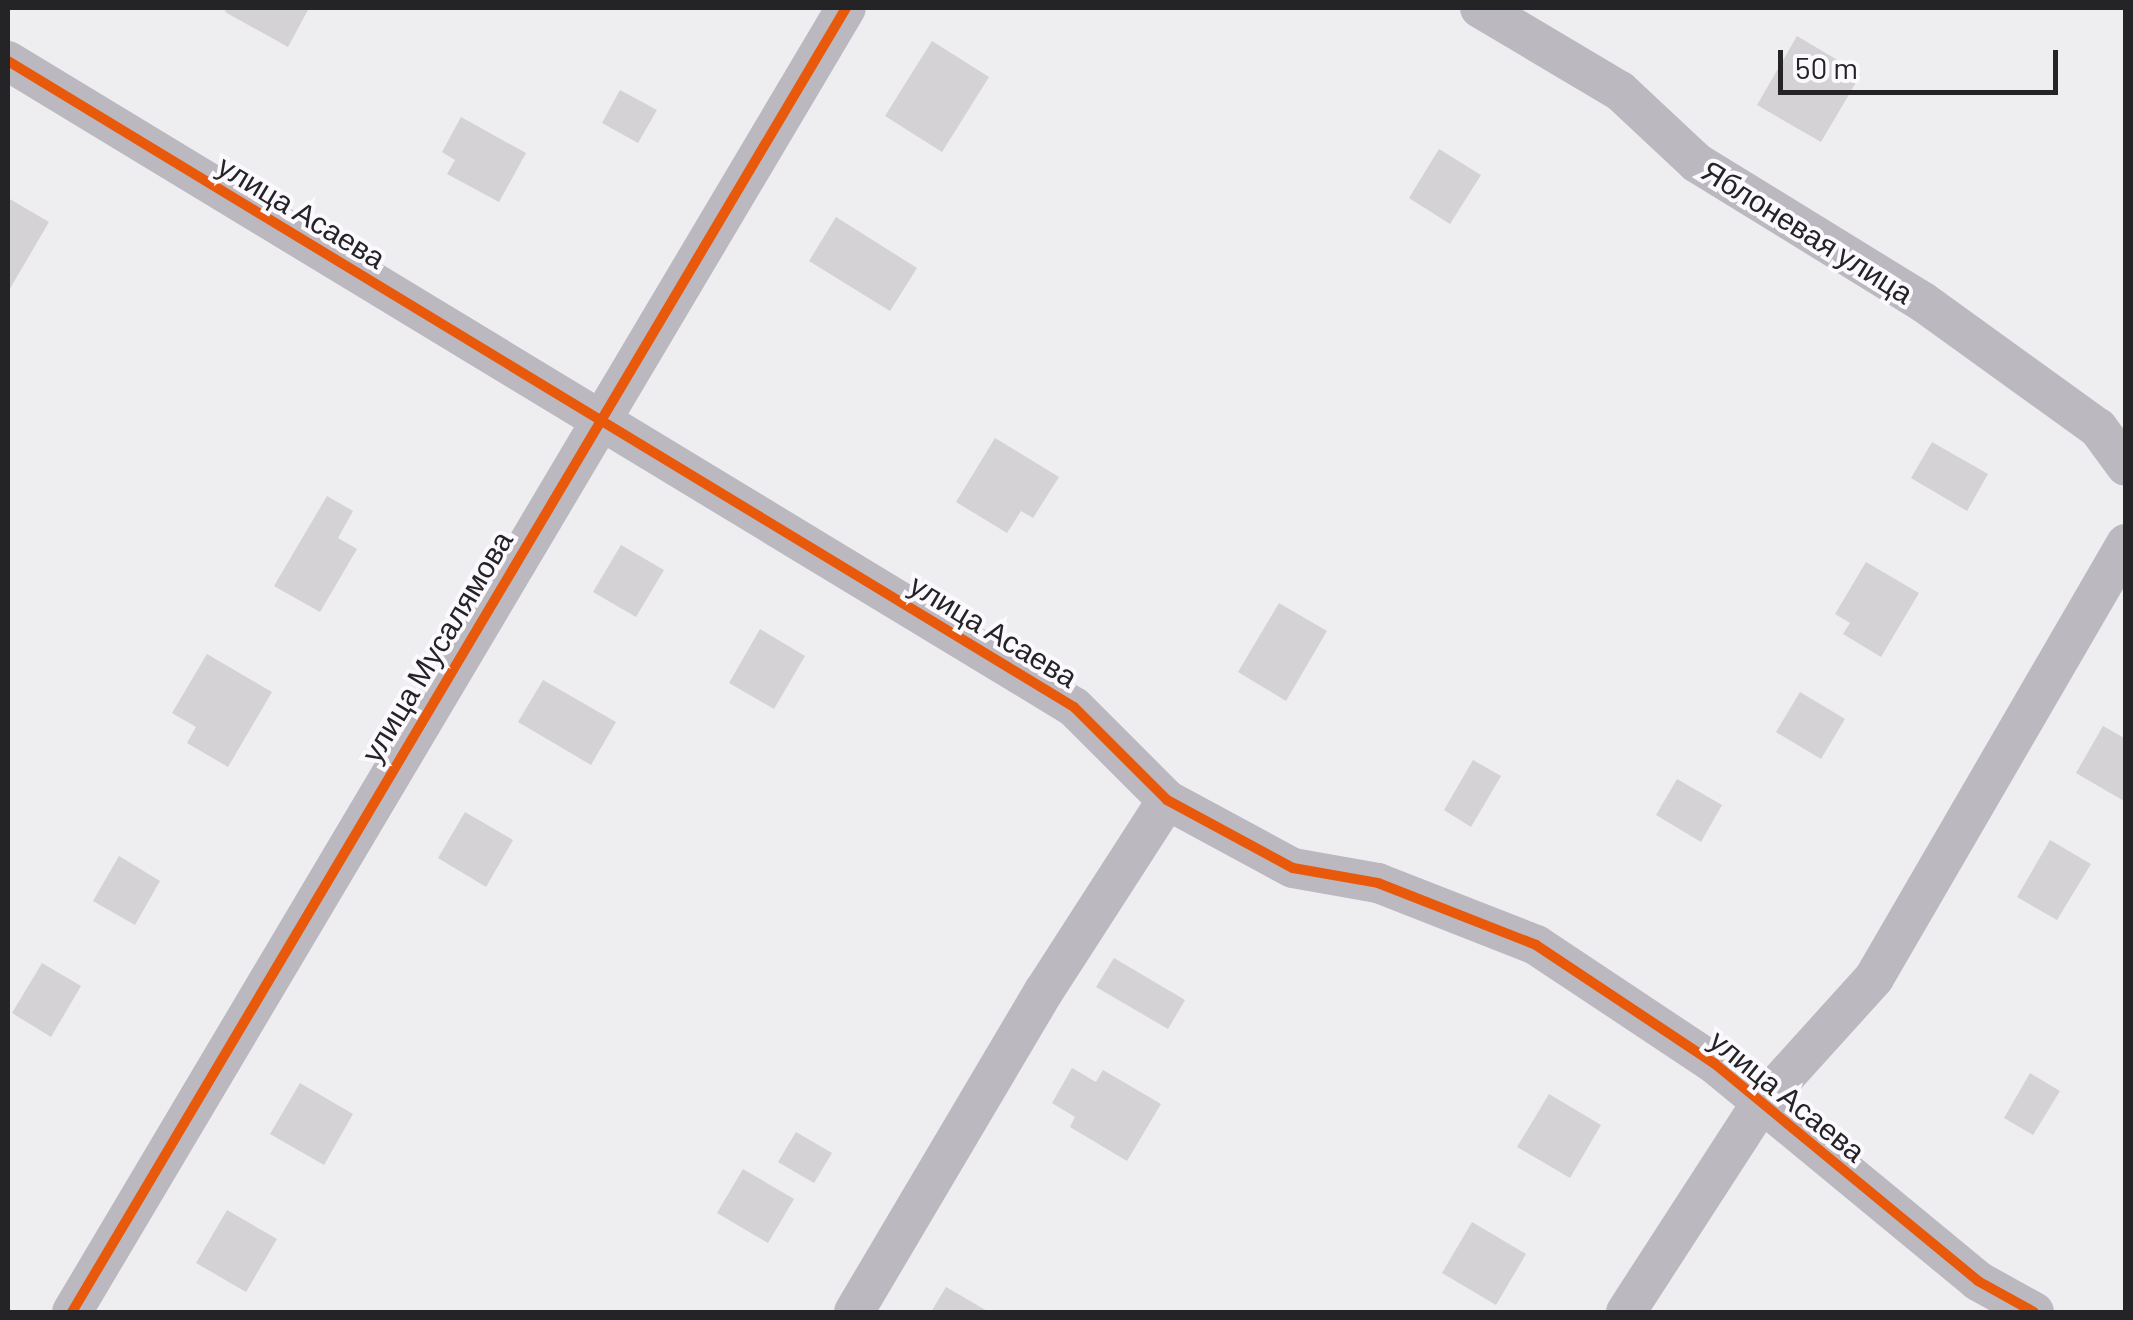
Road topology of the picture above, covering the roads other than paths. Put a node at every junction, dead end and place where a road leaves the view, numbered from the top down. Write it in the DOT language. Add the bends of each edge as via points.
graph roads {
  1 [pos="846,8"];
  2 [pos="1480,8"];
  3 [pos="8,61"];
  4 [pos="598,420"];
  5 [pos="2126,466"];
  6 [pos="2126,544"];
  7 [pos="1167,800"];
  8 [pos="1762,1102"];
  9 [pos="72,1312"];
  10 [pos="854,1312"];
  11 [pos="1626,1312"];
  12 [pos="2034,1312"];
  1 -- 4 [label="street, улица Мусалямова"];
  2 -- 5 [label="street, Яблоневая улица" via="1620,92 1696,163 1922,302 2098,428"];
  3 -- 4 [label="street, улица Асаева"];
  4 -- 7 [label="street, улица Асаева" via="1074,706"];
  4 -- 9 [label="street, улица Мусалямова"];
  6 -- 8 [label="street" via="1874,978"];
  7 -- 8 [label="street, улица Асаева" via="1293,868 1378,883 1536,945"];
  7 -- 10 [label="street" via="1044,990"];
  8 -- 11 [label="street"];
  8 -- 12 [label="street, улица Асаева" via="1978,1281"];
}
